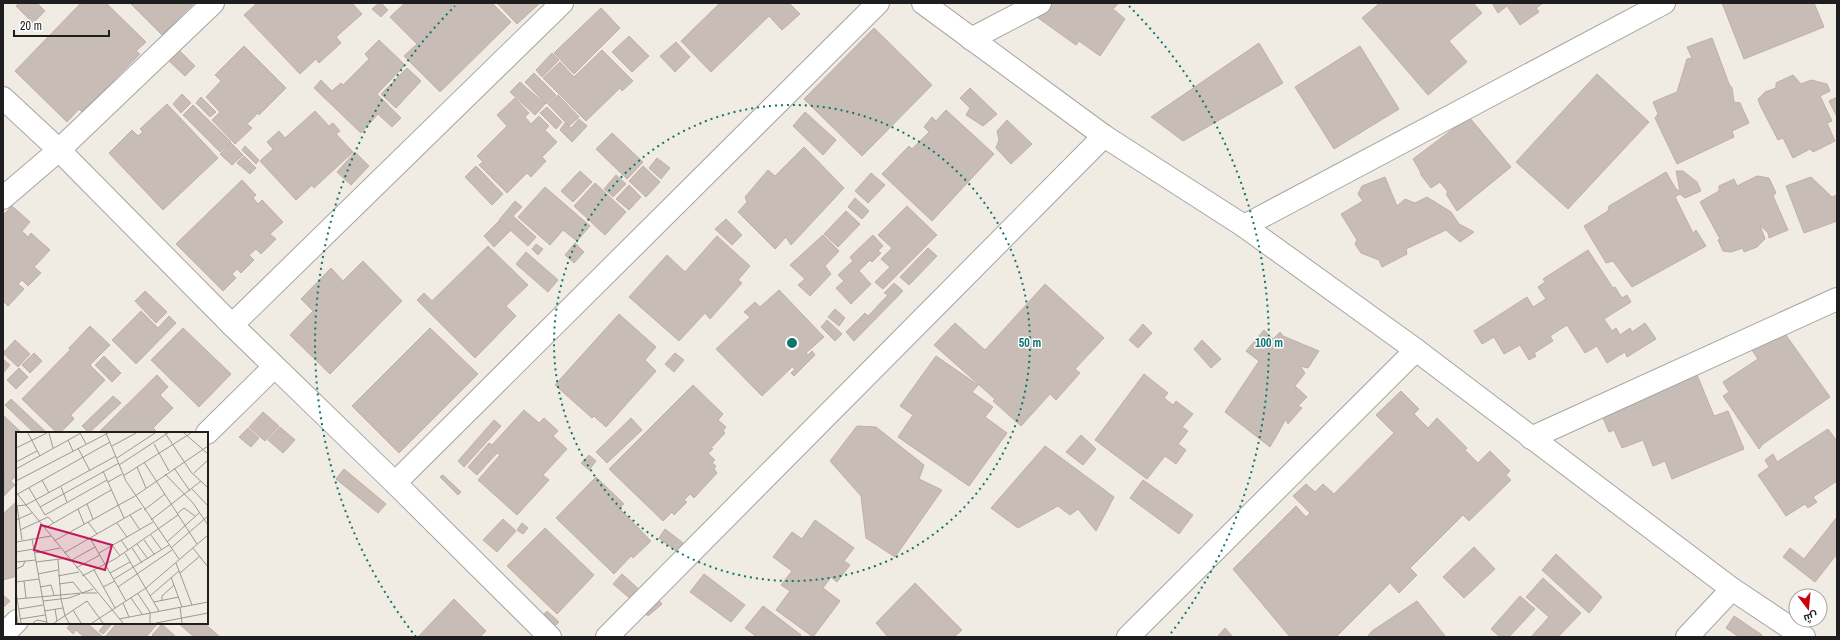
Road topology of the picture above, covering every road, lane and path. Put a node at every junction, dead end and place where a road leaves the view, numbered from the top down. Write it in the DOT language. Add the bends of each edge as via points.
graph roads {
  1 [pos="213,3"];
  2 [pos="562,3"];
  3 [pos="878,3"];
  4 [pos="923,3"];
  5 [pos="1040,3"];
  6 [pos="1664,3"];
  7 [pos="971,39"];
  8 [pos="3,98"];
  9 [pos="1104,136"];
  10 [pos="59,150"];
  11 [pos="3,198"];
  12 [pos="1244,226"];
  13 [pos="1837,299"];
  14 [pos="232,325"];
  15 [pos="1416,350"];
  16 [pos="274,367"];
  17 [pos="208,433"];
  18 [pos="1531,438"];
  19 [pos="395,483"];
  20 [pos="1732,589"];
  21 [pos="16,622"];
  22 [pos="3,635"];
  23 [pos="550,637"];
  24 [pos="607,637"];
  25 [pos="1128,637"];
  26 [pos="1687,637"];
  27 [pos="1804,637"];
  1 -- 10 [label="street"];
  2 -- 14 [label="street"];
  3 -- 19 [label="street"];
  4 -- 7 [label="street"];
  5 -- 7 [label="street"];
  6 -- 12 [label="street"];
  7 -- 9 [label="street"];
  8 -- 10 [label="street"];
  9 -- 12 [label="street"];
  9 -- 24 [label="street"];
  10 -- 11 [label="street"];
  10 -- 14 [label="street"];
  12 -- 15 [label="street"];
  13 -- 18 [label="street"];
  14 -- 16 [label="street"];
  15 -- 18 [label="street"];
  15 -- 25 [label="street"];
  16 -- 17 [label="street"];
  16 -- 19 [label="street"];
  18 -- 20 [label="street"];
  19 -- 23 [label="street"];
  20 -- 26 [label="street"];
  20 -- 27 [label="street"];
  21 -- 22 [label="street"];
}
